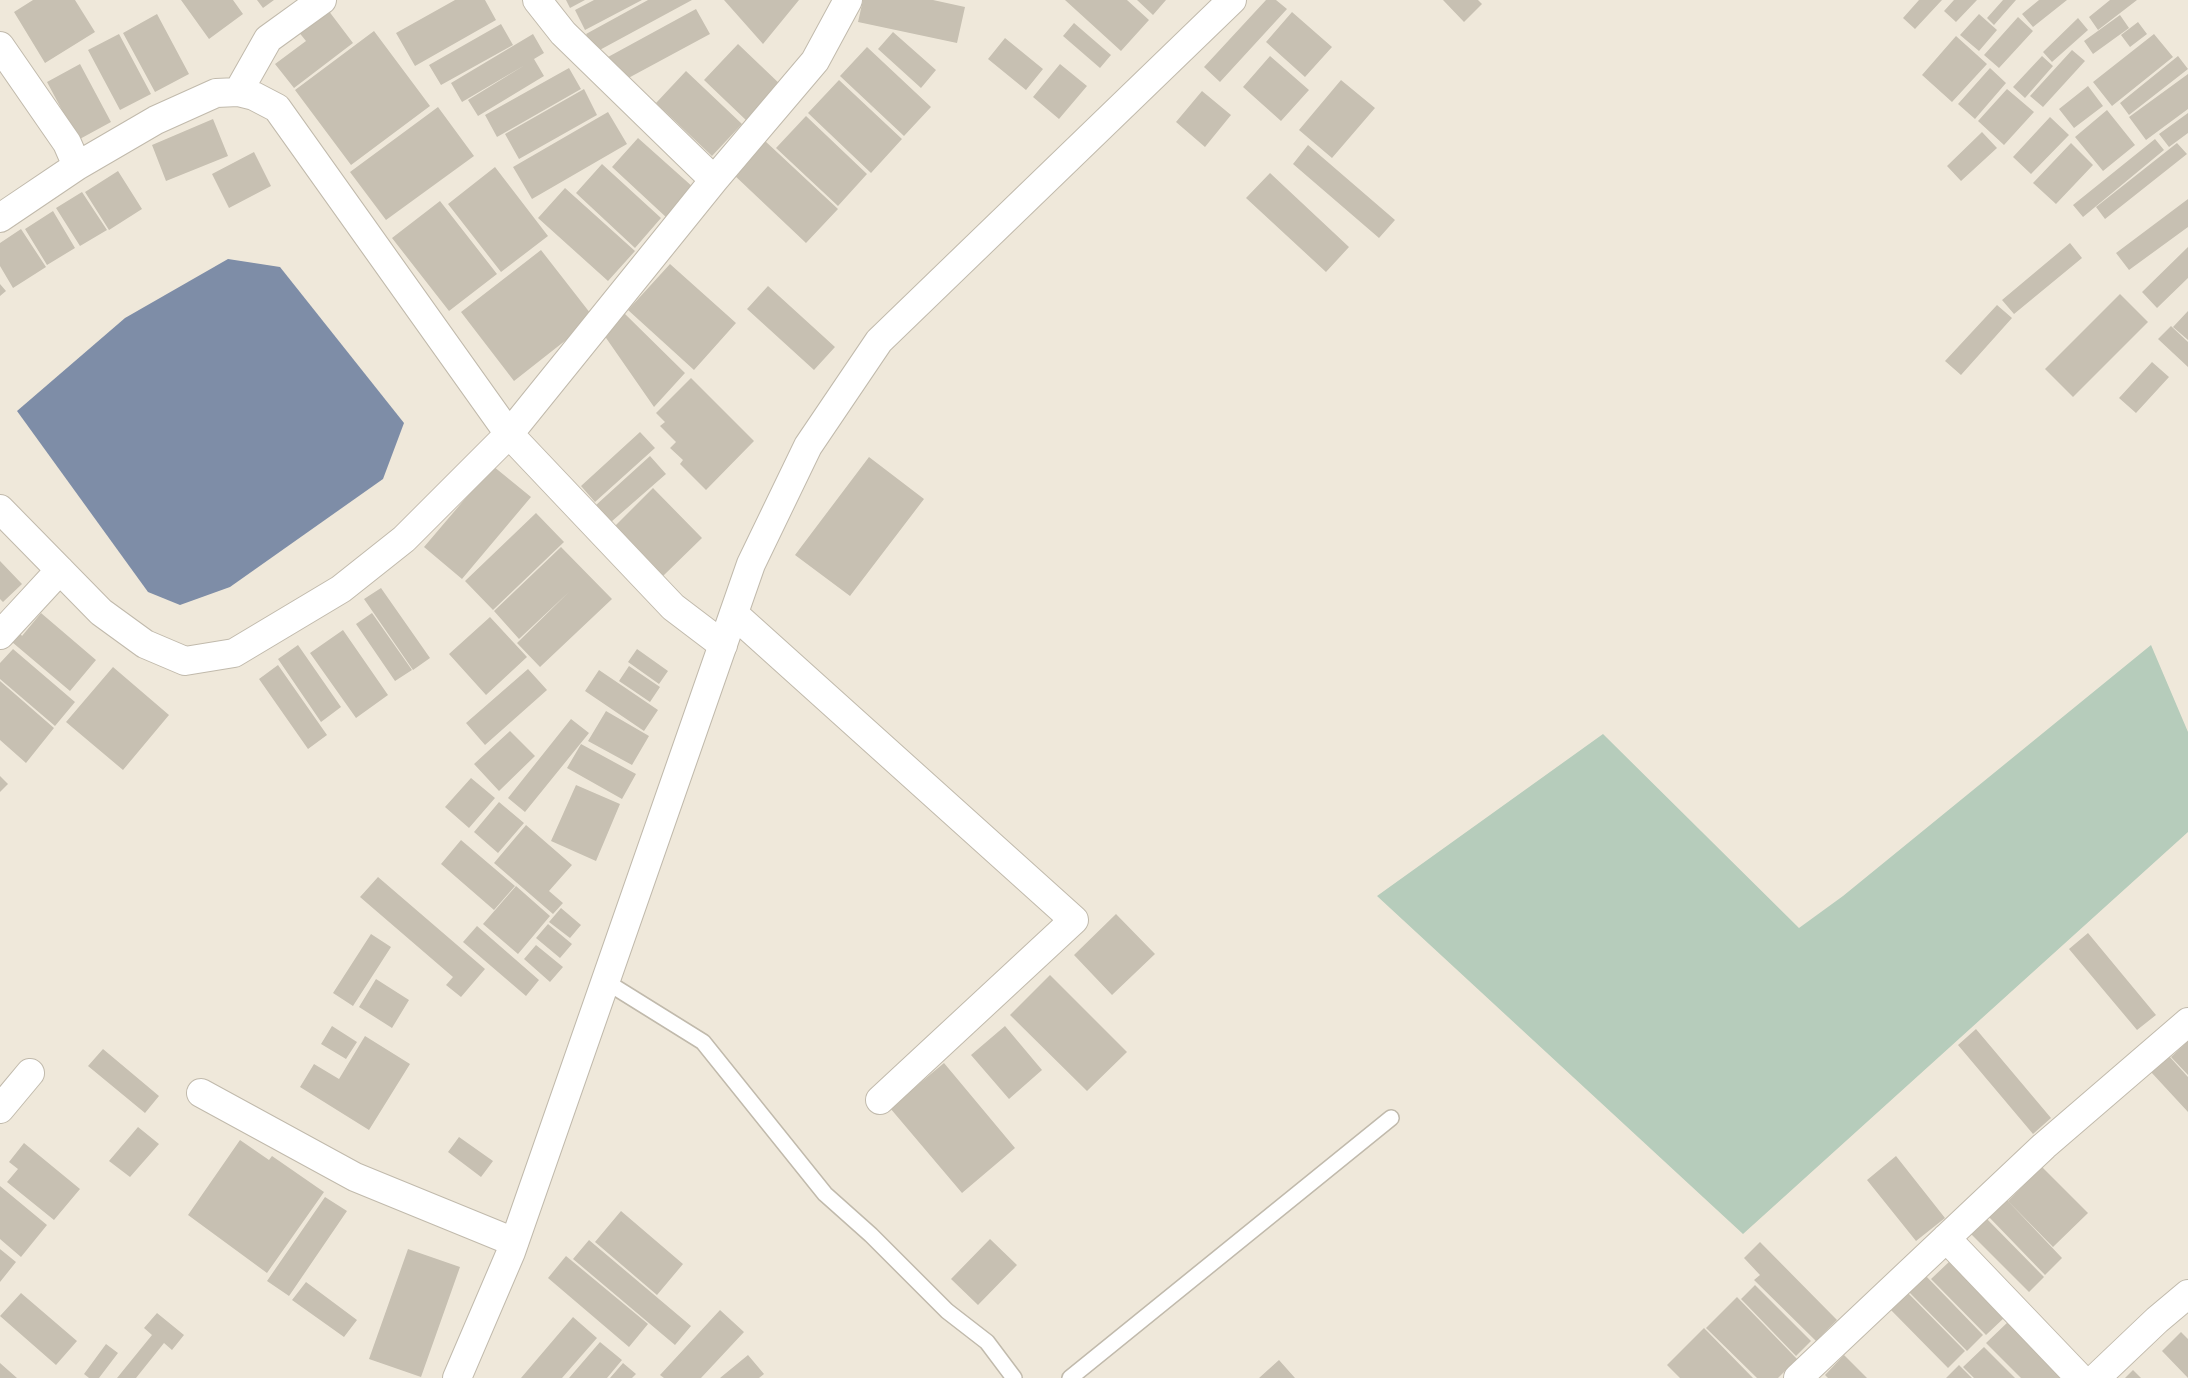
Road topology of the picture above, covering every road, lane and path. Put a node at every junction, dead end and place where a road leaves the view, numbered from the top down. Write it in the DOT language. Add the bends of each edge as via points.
graph roads {
  1 [pos="322,0"];
  2 [pos="537,0"];
  3 [pos="848,0"];
  4 [pos="1232,0"];
  5 [pos="0,46"];
  6 [pos="238,92"];
  7 [pos="76,166"];
  8 [pos="714,180"];
  9 [pos="0,218"];
  10 [pos="509,434"];
  11 [pos="0,509"];
  12 [pos="60,570"];
  13 [pos="734,614"];
  14 [pos="0,634"];
  15 [pos="722,645"];
  16 [pos="605,981"];
  17 [pos="2188,1022"];
  18 [pos="30,1073"];
  19 [pos="201,1093"];
  20 [pos="880,1100"];
  21 [pos="0,1109"];
  22 [pos="1392,1118"];
  23 [pos="1946,1238"];
  24 [pos="514,1242"];
  25 [pos="2188,1294"];
  26 [pos="457,1378"];
  27 [pos="1014,1378"];
  28 [pos="1070,1378"];
  29 [pos="1798,1378"];
  30 [pos="2080,1378"];
  31 [pos="2096,1378"];
  1 -- 6 [label="street" via="268,39"];
  2 -- 8 [label="street" via="563,33"];
  3 -- 8 [label="street" via="815,61"];
  4 -- 13 [label="street" via="879,341 808,446 751,564"];
  5 -- 7 [label="street" via="67,143"];
  6 -- 7 [label="street" via="216,92 156,120"];
  6 -- 10 [label="street" via="277,108"];
  7 -- 9 [label="street"];
  8 -- 10 [label="street"];
  10 -- 12 [label="street" via="404,539 341,589 234,653 185,662 145,644 101,612"];
  10 -- 15 [label="street" via="673,606"];
  11 -- 12 [label="street"];
  12 -- 14 [label="street"];
  13 -- 15 [label="street"];
  13 -- 20 [label="street" via="1074,920"];
  15 -- 16 [label="street"];
  16 -- 24 [label="street"];
  16 -- 27 [label="lane" via="703,1042 825,1194 947,1311 987,1342"];
  17 -- 23 [label="street" via="2044,1146"];
  18 -- 21 [label="street"];
  19 -- 24 [label="street" via="355,1177"];
  22 -- 28 [label="lane"];
  23 -- 29 [label="street"];
  23 -- 30 [label="street"];
  24 -- 26 [label="street"];
  25 -- 31 [label="street"];
}
